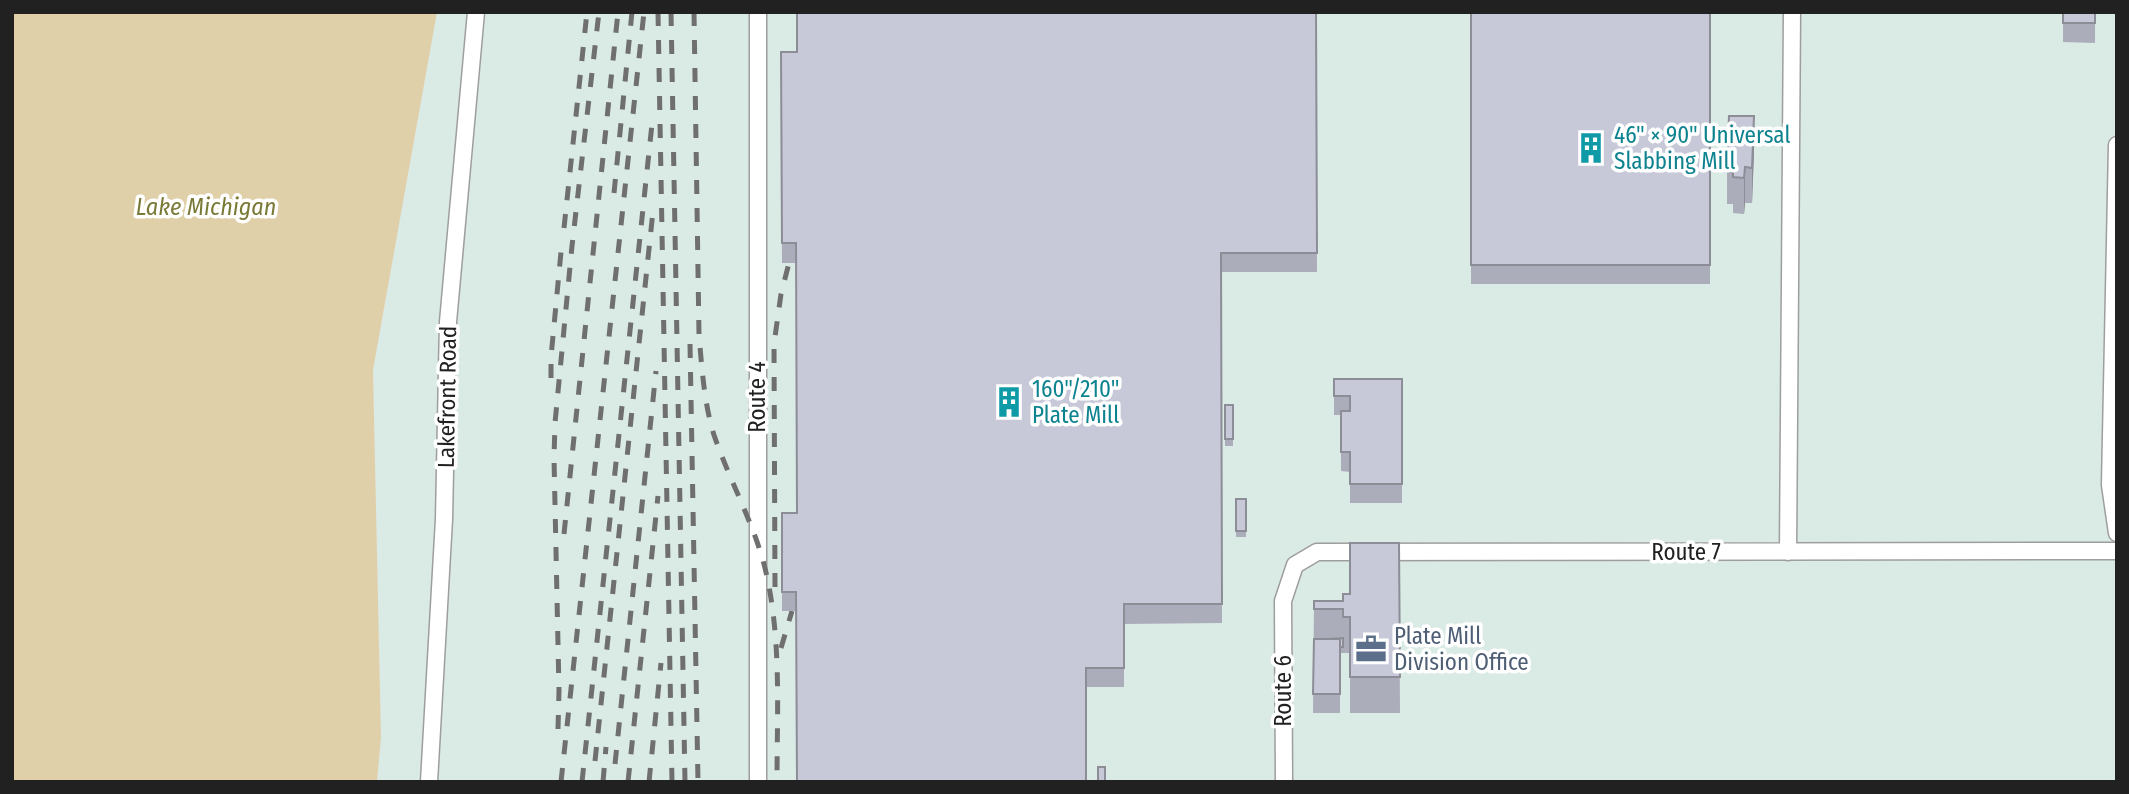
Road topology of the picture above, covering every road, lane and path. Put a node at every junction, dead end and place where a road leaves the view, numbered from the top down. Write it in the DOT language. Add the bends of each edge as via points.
graph roads {
  1 [pos="476,12"];
  2 [pos="758,12"];
  3 [pos="1792,12"];
  4 [pos="2117,145"];
  5 [pos="2117,533"];
  6 [pos="2117,551"];
  7 [pos="1788,552"];
  8 [pos="1283,601"];
  9 [pos="429,782"];
  10 [pos="758,782"];
  11 [pos="1283,782"];
  1 -- 9 [label="street, Lakefront Road" via="448,322 444,519"];
  2 -- 10 [label="street, Route 4"];
  3 -- 7 [label="street"];
  4 -- 5 [label="street" via="2110,485"];
  6 -- 7 [label="street, Route 7"];
  7 -- 8 [label="street, Route 7" via="1317,552 1295,565"];
  8 -- 11 [label="street, Route 6"];
}
